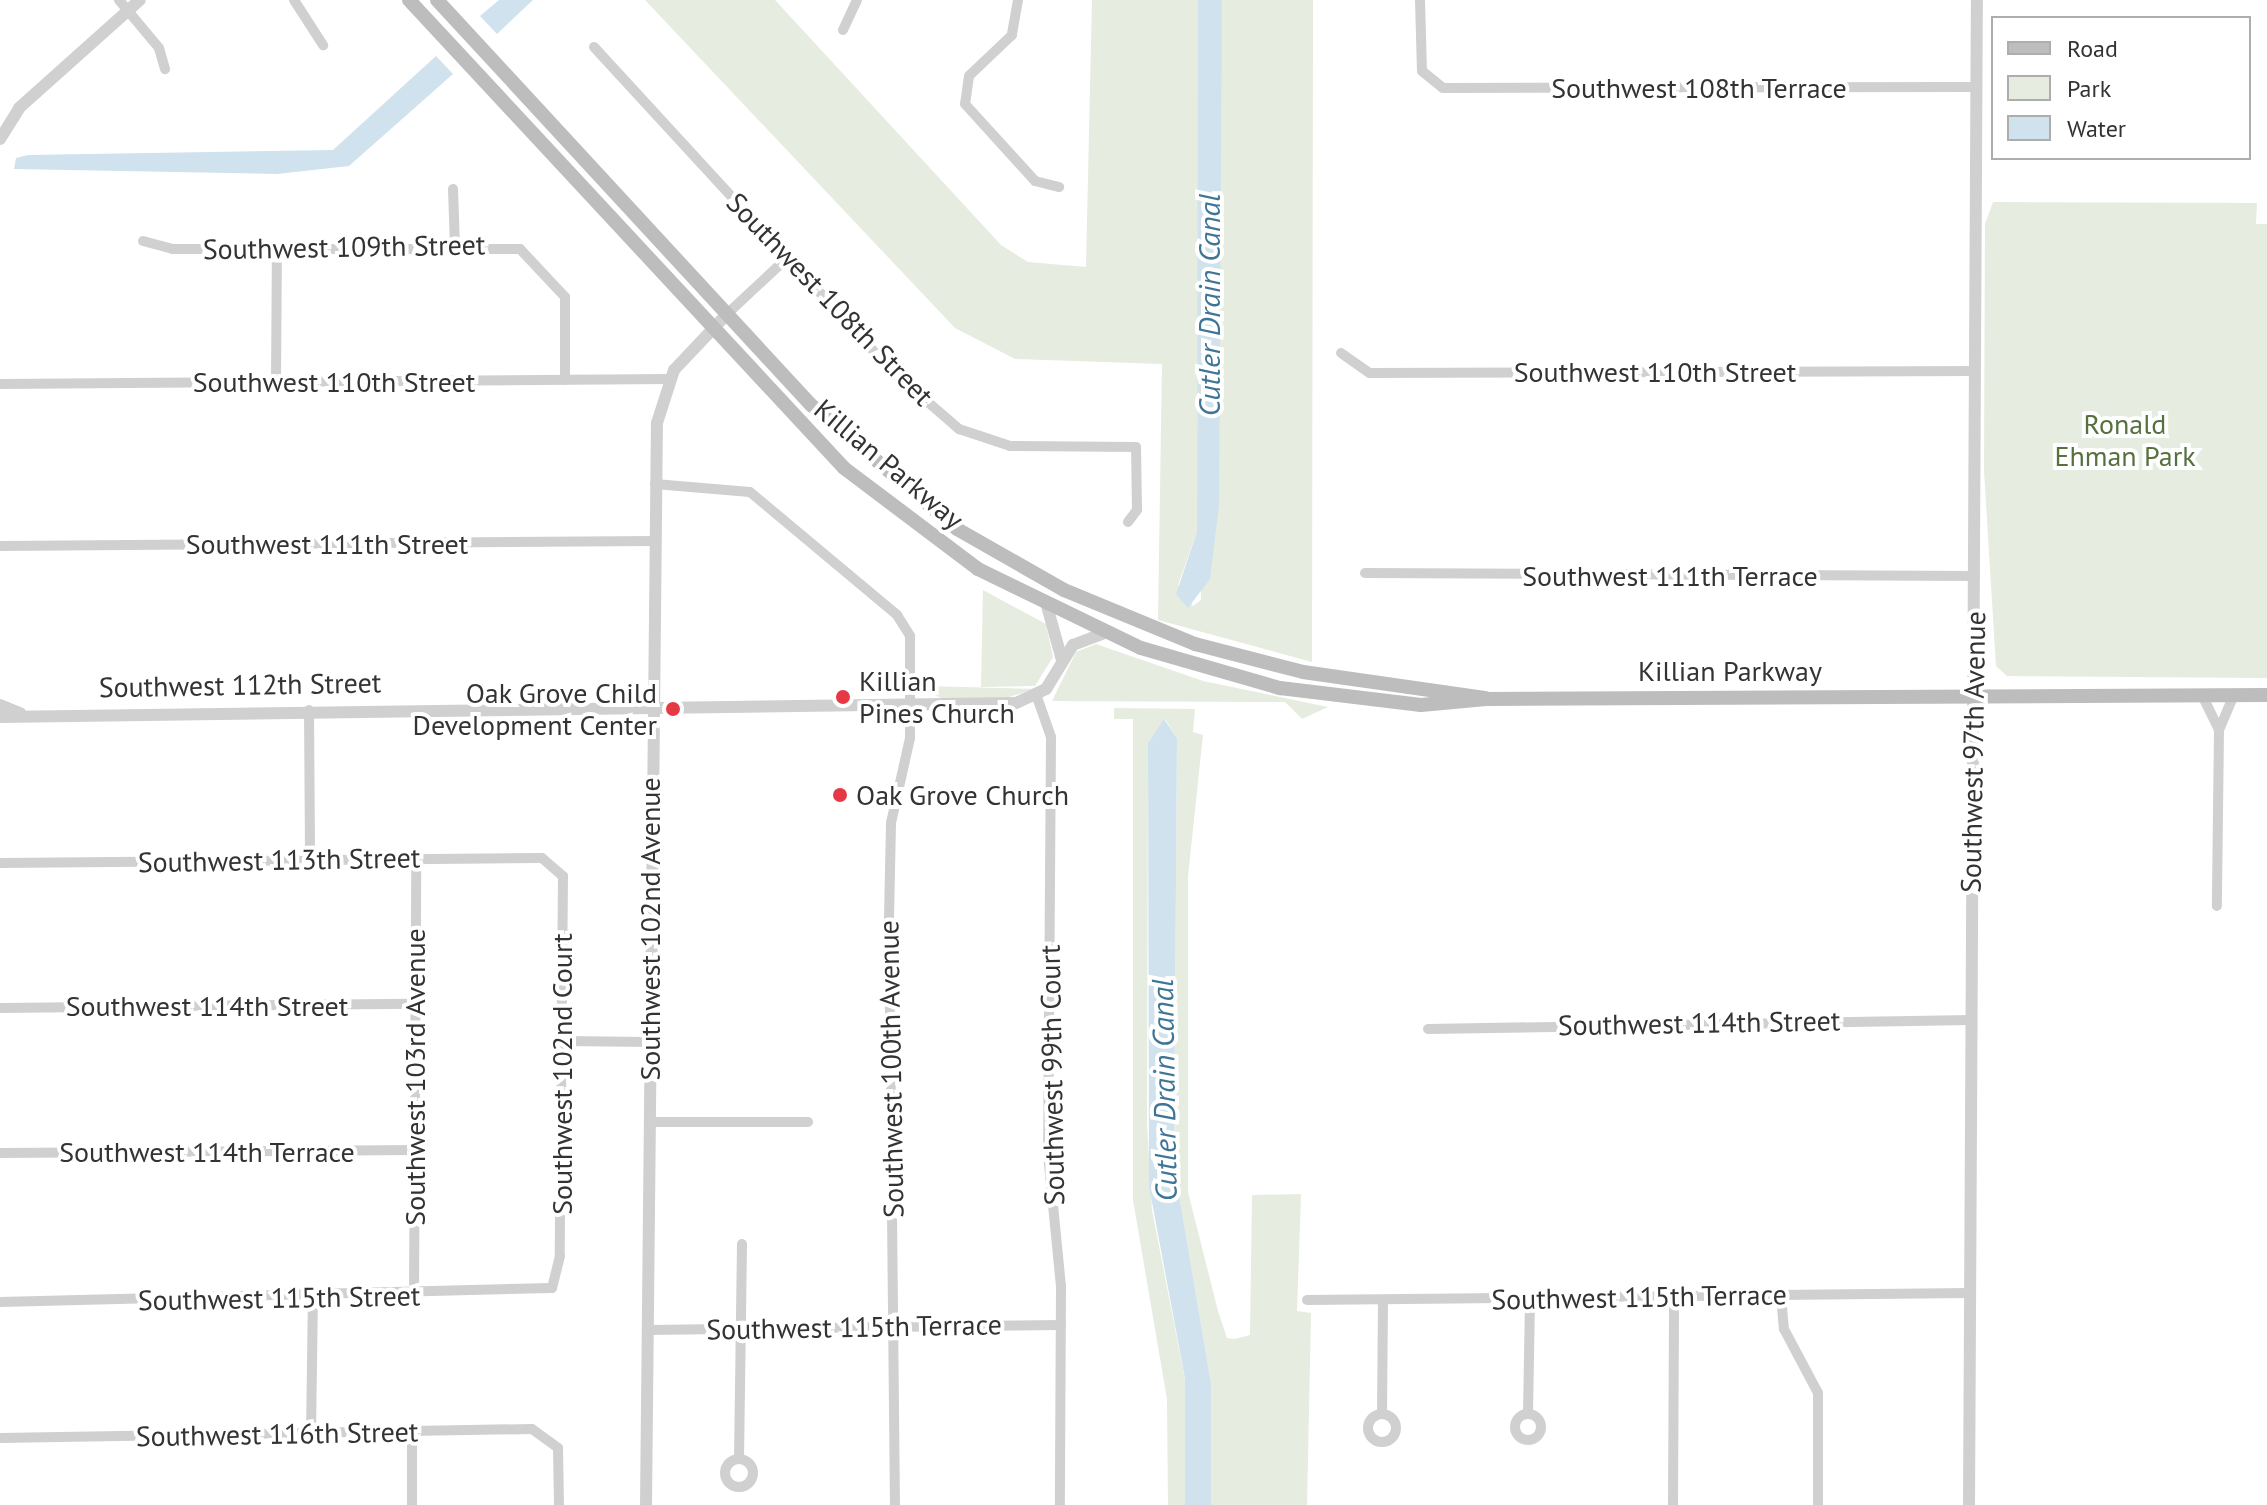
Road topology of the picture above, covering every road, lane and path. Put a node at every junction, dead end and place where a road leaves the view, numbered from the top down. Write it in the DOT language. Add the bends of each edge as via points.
graph roads {
  1 [pos="119,0"];
  2 [pos="140,0"];
  3 [pos="294,0"];
  4 [pos="409,0"];
  5 [pos="437,0"];
  6 [pos="857,0"];
  7 [pos="1018,0"];
  8 [pos="1420,0"];
  9 [pos="1977,0"];
  10 [pos="129,10"];
  11 [pos="843,30"];
  12 [pos="323,45"];
  13 [pos="594,47"];
  14 [pos="165,69"];
  15 [pos="1976,87"];
  16 [pos="0,139"];
  17 [pos="1059,187"];
  18 [pos="453,189"];
  19 [pos="143,241"];
  20 [pos="455,247"];
  21 [pos="277,249"];
  22 [pos="786,259"];
  23 [pos="727,314"];
  24 [pos="712,330"];
  25 [pos="1341,353"];
  26 [pos="1975,371"];
  27 [pos="668,379"];
  28 [pos="565,380"];
  29 [pos="276,382"];
  30 [pos="0,384"];
  31 [pos="655,484"];
  32 [pos="1128,522"];
  33 [pos="654,541"];
  34 [pos="0,546"];
  35 [pos="1365,573"];
  36 [pos="1975,576"];
  37 [pos="1047,606"];
  38 [pos="1105,633"];
  39 [pos="1062,660"];
  40 [pos="1975,695"];
  41 [pos="2202,695"];
  42 [pos="2234,695"];
  43 [pos="2267,695"];
  44 [pos="1037,697"];
  45 [pos="1486,699"];
  46 [pos="0,705"];
  47 [pos="910,705"];
  48 [pos="651,706"];
  49 [pos="309,710"];
  50 [pos="20,713"];
  51 [pos="0,717"];
  52 [pos="2219,730"];
  53 [pos="416,858"];
  54 [pos="310,859"];
  55 [pos="0,863"];
  56 [pos="556,865"];
  57 [pos="2217,906"];
  58 [pos="415,1004"];
  59 [pos="0,1008"];
  60 [pos="1971,1020"];
  61 [pos="1428,1029"];
  62 [pos="562,1041"];
  63 [pos="650,1042"];
  64 [pos="649,1122"];
  65 [pos="808,1122"];
  66 [pos="415,1150"];
  67 [pos="0,1153"];
  68 [pos="742,1244"];
  69 [pos="556,1284"];
  70 [pos="1971,1293"];
  71 [pos="414,1296"];
  72 [pos="1781,1296"];
  73 [pos="1674,1297"];
  74 [pos="313,1298"];
  75 [pos="1530,1298"];
  76 [pos="1307,1300"];
  77 [pos="1383,1300"];
  78 [pos="0,1302"];
  79 [pos="1061,1325"];
  80 [pos="897,1326"];
  81 [pos="741,1328"];
  82 [pos="647,1330"];
  83 [pos="1382,1414"];
  84 [pos="1528,1414"];
  85 [pos="412,1432"];
  86 [pos="311,1435"];
  87 [pos="0,1438"];
  88 [pos="739,1459"];
  89 [pos="412,1505"];
  90 [pos="559,1505"];
  91 [pos="646,1505"];
  92 [pos="895,1505"];
  93 [pos="1060,1505"];
  94 [pos="1673,1505"];
  95 [pos="1818,1505"];
  96 [pos="1969,1505"];
  1 -- 10 [label="street"];
  2 -- 10 [label="street"];
  3 -- 12 [label="street"];
  4 -- 24 [label="main road, Killian Parkway"];
  5 -- 23 [label="main road, Killian Parkway"];
  6 -- 11 [label="street"];
  7 -- 17 [label="street" via="1012,35 967,79 965,104 1035,181"];
  8 -- 15 [label="street, Southwest 108th Terrace" via="1426,78 1452,89"];
  9 -- 15 [label="street, Southwest 97th Avenue"];
  10 -- 14 [label="street" via="159,48"];
  10 -- 16 [label="street" via="19,108"];
  13 -- 22 [label="street, Southwest 108th Street"];
  15 -- 26 [label="street, Southwest 97th Avenue"];
  18 -- 20 [label="street"];
  19 -- 21 [label="street, Southwest 109th Street" via="167,249"];
  20 -- 21 [label="street, Southwest 109th Street"];
  20 -- 28 [label="street, Southwest 109th Street" via="514,247 540,264 566,301"];
  21 -- 29 [label="street"];
  22 -- 23 [label="street, Southwest 102nd Avenue"];
  22 -- 32 [label="street, Southwest 108th Street" via="892,371 959,429 1010,446 1136,447 1137,510"];
  23 -- 24 [label="street, Southwest 102nd Avenue"];
  23 -- 45 [label="main road, Killian Parkway" via="875,467 965,534 1053,585 1147,627 1260,663"];
  24 -- 27 [label="street, Southwest 102nd Avenue"];
  24 -- 37 [label="main road, Killian Parkway" via="861,482 956,554"];
  25 -- 26 [label="street, Southwest 110th Street" via="1370,373"];
  26 -- 36 [label="street, Southwest 97th Avenue"];
  27 -- 28 [label="street, Southwest 110th Street"];
  27 -- 31 [label="street, Southwest 102nd Avenue" via="657,423"];
  28 -- 29 [label="street, Southwest 110th Street"];
  29 -- 30 [label="street, Southwest 110th Street"];
  31 -- 33 [label="street, Southwest 102nd Avenue"];
  31 -- 47 [label="street, Southwest 100th Avenue" via="750,492 904,620 910,636"];
  33 -- 34 [label="street, Southwest 111th Street"];
  33 -- 48 [label="street, Southwest 102nd Avenue"];
  35 -- 36 [label="street, Southwest 111th Terrace"];
  36 -- 40 [label="street, Southwest 97th Avenue"];
  37 -- 38 [label="main road, Killian Parkway"];
  37 -- 39 [label="street"];
  38 -- 39 [label="street" via="1079,641"];
  38 -- 45 [label="main road, Killian Parkway" via="1211,671 1306,693 1433,706"];
  39 -- 44 [label="street"];
  40 -- 41 [label="main road"];
  40 -- 45 [label="main road, Killian Parkway"];
  40 -- 60 [label="street, Southwest 97th Avenue"];
  41 -- 42 [label="main road"];
  41 -- 52 [label="street"];
  42 -- 43 [label="main road"];
  42 -- 52 [label="street"];
  44 -- 47 [label="street, Southwest 112th Street"];
  44 -- 79 [label="street, Southwest 99th Court" via="1051,730 1048,1154"];
  46 -- 50 [label="street, Southwest 112th Street"];
  47 -- 48 [label="street, Southwest 112th Street"];
  47 -- 80 [label="street, Southwest 100th Avenue" via="891,831 888,1167"];
  48 -- 49 [label="street, Southwest 112th Street"];
  48 -- 63 [label="street, Southwest 102nd Avenue"];
  49 -- 50 [label="street, Southwest 112th Street"];
  49 -- 54 [label="street"];
  50 -- 51 [label="street, Southwest 112th Street"];
  52 -- 57 [label="street"];
  53 -- 54 [label="street, Southwest 113th Street"];
  53 -- 56 [label="street, Southwest 113th Street" via="542,858"];
  53 -- 58 [label="street, Southwest 103rd Avenue"];
  54 -- 55 [label="street, Southwest 113th Street"];
  56 -- 62 [label="street, Southwest 102nd Court" via="563,876"];
  58 -- 59 [label="street, Southwest 114th Street"];
  58 -- 66 [label="street, Southwest 103rd Avenue"];
  60 -- 61 [label="street, Southwest 114th Street"];
  60 -- 70 [label="street, Southwest 97th Avenue"];
  62 -- 63 [label="street"];
  62 -- 69 [label="street, Southwest 102nd Court"];
  63 -- 64 [label="street, Southwest 102nd Avenue"];
  64 -- 65 [label="street"];
  64 -- 82 [label="street, Southwest 102nd Avenue"];
  66 -- 67 [label="street, Southwest 114th Terrace"];
  66 -- 71 [label="street, Southwest 103rd Avenue"];
  68 -- 81 [label="street"];
  69 -- 71 [label="street, Southwest 115th Street" via="540,1293"];
  70 -- 72 [label="street, Southwest 115th Terrace"];
  70 -- 96 [label="street, Southwest 97th Avenue"];
  71 -- 74 [label="street, Southwest 115th Street"];
  72 -- 73 [label="street, Southwest 115th Terrace"];
  72 -- 95 [label="street" via="1784,1329 1818,1393"];
  73 -- 75 [label="street, Southwest 115th Terrace"];
  73 -- 94 [label="street"];
  74 -- 78 [label="street, Southwest 115th Street"];
  74 -- 86 [label="street"];
  75 -- 77 [label="street, Southwest 115th Terrace"];
  75 -- 84 [label="street"];
  76 -- 77 [label="street, Southwest 115th Terrace"];
  77 -- 83 [label="street"];
  79 -- 80 [label="street, Southwest 115th Terrace"];
  79 -- 93 [label="street, Southwest 99th Court"];
  80 -- 81 [label="street, Southwest 115th Terrace"];
  80 -- 92 [label="street, Southwest 100th Avenue"];
  81 -- 82 [label="street, Southwest 115th Terrace"];
  81 -- 88 [label="street"];
  82 -- 91 [label="street, Southwest 102nd Avenue"];
  85 -- 86 [label="street, Southwest 116th Street"];
  85 -- 89 [label="street"];
  85 -- 90 [label="street, Southwest 116th Street" via="532,1429 551,1438 559,1451"];
  86 -- 87 [label="street, Southwest 116th Street"];
}
